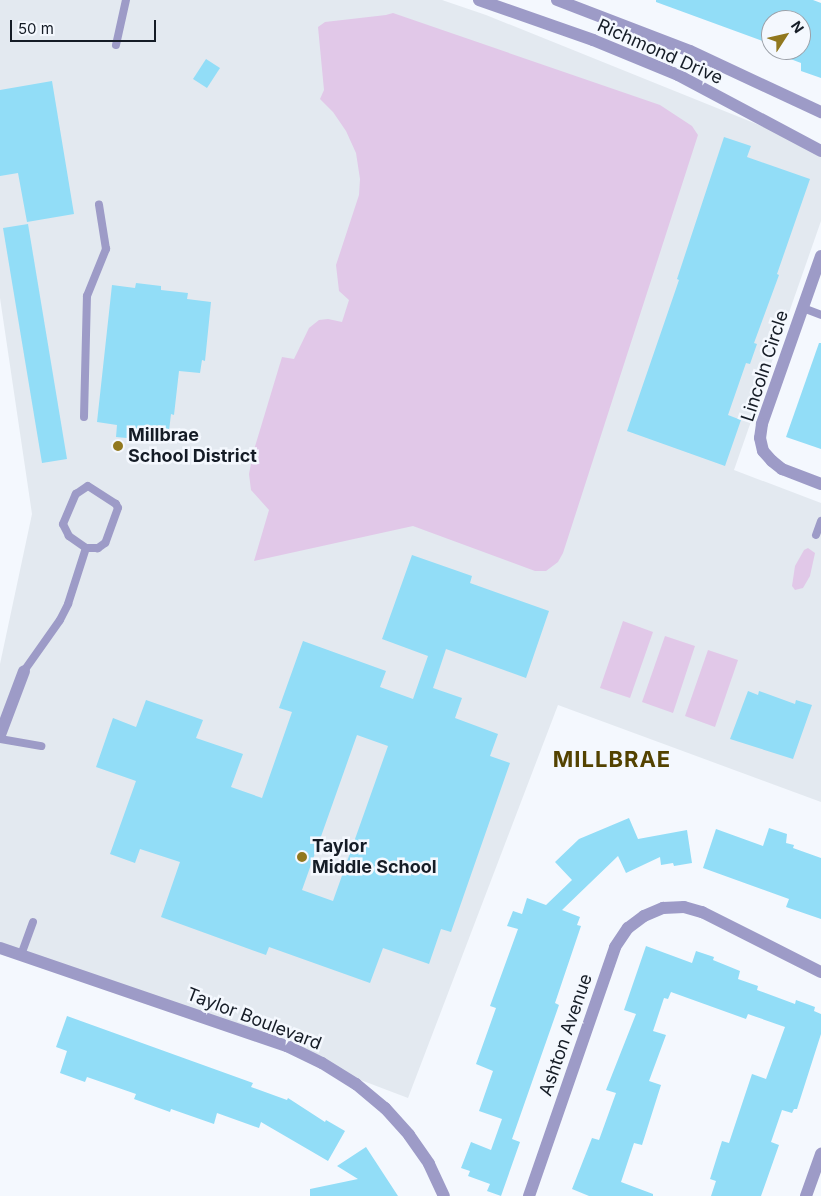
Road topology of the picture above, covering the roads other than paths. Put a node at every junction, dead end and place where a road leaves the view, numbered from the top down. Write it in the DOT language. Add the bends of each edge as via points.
graph roads {
  1 [pos="126,0"];
  2 [pos="479,0"];
  3 [pos="557,0"];
  4 [pos="116,45"];
  5 [pos="821,112"];
  6 [pos="821,151"];
  7 [pos="99,205"];
  8 [pos="821,256"];
  9 [pos="803,308"];
  10 [pos="821,315"];
  11 [pos="84,417"];
  12 [pos="821,484"];
  13 [pos="821,521"];
  14 [pos="816,535"];
  15 [pos="86,548"];
  16 [pos="24,671"];
  17 [pos="0,737"];
  18 [pos="41,746"];
  19 [pos="33,922"];
  20 [pos="0,948"];
  21 [pos="21,955"];
  22 [pos="821,972"];
  23 [pos="821,1154"];
  24 [pos="444,1196"];
  25 [pos="529,1196"];
  26 [pos="806,1196"];
  1 -- 4 [label="lane"];
  2 -- 6 [label="street, Richmond Drive" via="678,75"];
  3 -- 5 [label="street, Richmond Drive" via="690,50"];
  7 -- 11 [label="lane" via="106,249 87,296"];
  8 -- 9 [label="street, Lincoln Circle"];
  9 -- 10 [label="lane"];
  9 -- 12 [label="street, Lincoln Circle" via="760,438 763,451 782,469"];
  13 -- 14 [label="lane"];
  15 -- 15 [label="lane" via="105,544 118,511 116,504 88,486 76,494 63,524 69,536"];
  15 -- 16 [label="lane" via="60,620"];
  16 -- 17 [label="street"];
  17 -- 18 [label="lane"];
  19 -- 21 [label="lane"];
  20 -- 21 [label="street, Taylor Boulevard"];
  21 -- 24 [label="street, Taylor Boulevard" via="287,1046 322,1063 356,1084 385,1108 429,1164"];
  22 -- 25 [label="street, Ashton Avenue" via="702,912 684,907 664,908 644,916 628,928 615,947"];
  23 -- 26 [label="street"];
}
